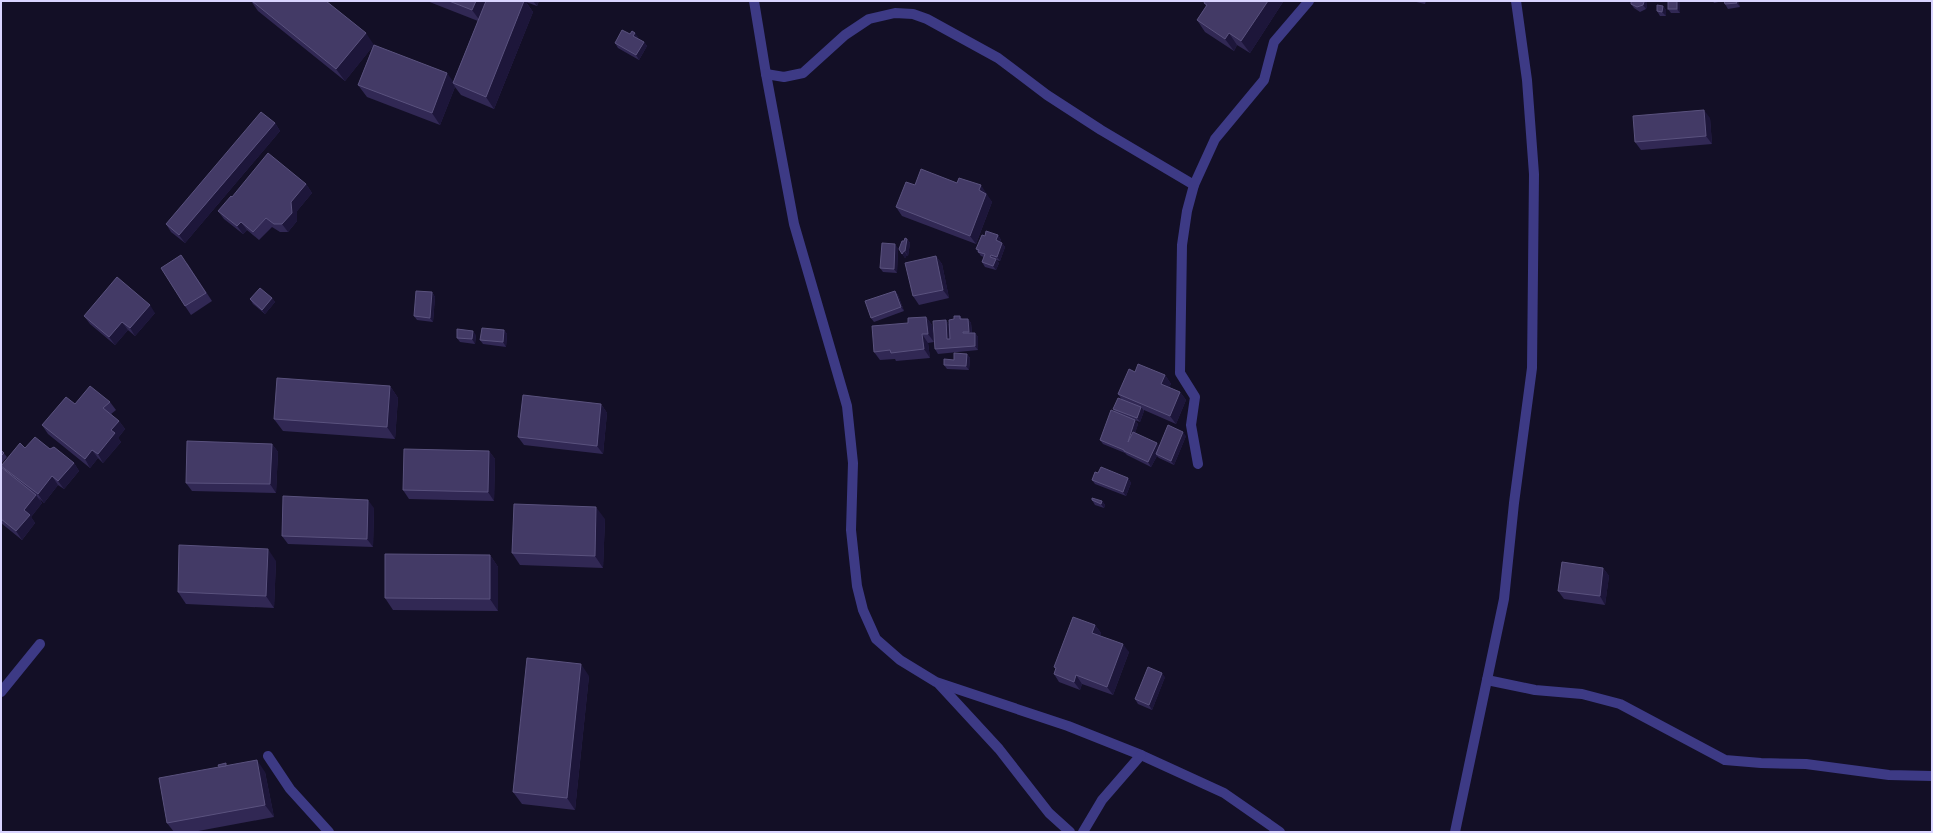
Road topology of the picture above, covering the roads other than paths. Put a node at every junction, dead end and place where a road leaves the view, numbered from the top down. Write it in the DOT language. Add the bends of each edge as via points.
graph roads {
  1 [pos="754,1"];
  2 [pos="1309,1"];
  3 [pos="1516,1"];
  4 [pos="766,74"];
  5 [pos="1194,185"];
  6 [pos="1198,464"];
  7 [pos="40,644"];
  8 [pos="1487,680"];
  9 [pos="936,682"];
  10 [pos="1,692"];
  11 [pos="1141,755"];
  12 [pos="268,756"];
  13 [pos="1932,776"];
  14 [pos="329,832"];
  15 [pos="1070,832"];
  16 [pos="1084,832"];
  17 [pos="1280,832"];
  18 [pos="1456,832"];
  1 -- 4 [label="street"];
  2 -- 5 [label="street" via="1274,42 1264,80 1215,139"];
  3 -- 8 [label="street" via="1527,80 1534,174 1532,368 1504,599"];
  4 -- 5 [label="street" via="784,77 803,73 845,35 869,19 895,13 913,14 927,18 998,58 1047,96"];
  4 -- 9 [label="street" via="794,224 847,406 852,463 851,530 857,586 863,610 876,639 900,660"];
  5 -- 6 [label="street" via="1182,245 1180,373 1195,396 1191,425"];
  7 -- 10 [label="street"];
  8 -- 13 [label="street" via="1535,690 1582,694 1620,704 1724,760 1806,764 1889,775"];
  8 -- 18 [label="street"];
  9 -- 11 [label="street" via="1068,726"];
  9 -- 15 [label="street" via="999,749 1049,813"];
  11 -- 16 [label="street" via="1102,800"];
  11 -- 17 [label="street" via="1224,793"];
  12 -- 14 [label="street" via="290,789"];
}
